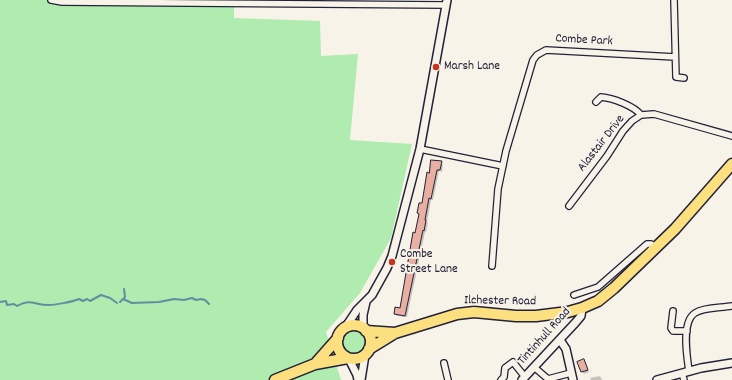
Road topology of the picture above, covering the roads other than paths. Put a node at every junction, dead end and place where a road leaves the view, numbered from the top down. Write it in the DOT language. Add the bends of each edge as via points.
graph roads {
  1 [pos="50,0"];
  2 [pos="674,0"];
  3 [pos="446,3"];
  4 [pos="675,57"];
  5 [pos="684,78"];
  6 [pos="596,102"];
  7 [pos="641,116"];
  8 [pos="732,136"];
  9 [pos="420,150"];
  10 [pos="732,164"];
  11 [pos="503,166"];
  12 [pos="569,206"];
  13 [pos="656,248"];
  14 [pos="492,266"];
  15 [pos="574,296"];
  16 [pos="366,302"];
  17 [pos="732,306"];
  18 [pos="582,308"];
  19 [pos="673,311"];
  20 [pos="345,328"];
  21 [pos="365,329"];
  22 [pos="687,331"];
  23 [pos="395,334"];
  24 [pos="338,338"];
  25 [pos="560,340"];
  26 [pos="367,352"];
  27 [pos="348,358"];
  28 [pos="444,363"];
  29 [pos="732,363"];
  30 [pos="315,364"];
  31 [pos="534,367"];
  32 [pos="685,375"];
  33 [pos="572,377"];
  34 [pos="524,378"];
  35 [pos="275,380"];
  36 [pos="358,380"];
  37 [pos="361,380"];
  38 [pos="448,380"];
  39 [pos="501,380"];
  40 [pos="657,380"];
  1 -- 3 [label="street"];
  2 -- 4 [label="street"];
  3 -- 9 [label="street"];
  4 -- 5 [label="street" via="676,77"];
  4 -- 11 [label="street, Combe Park" via="542,51 532,60"];
  6 -- 7 [label="street" via="601,97 609,98 623,103 639,112"];
  7 -- 8 [label="street, Alastair Drive" via="654,114"];
  7 -- 12 [label="street, Alastair Drive" via="623,131"];
  9 -- 11 [label="street"];
  9 -- 16 [label="street" via="392,256 382,278"];
  10 -- 13 [label="highway, Ilchester Road" via="688,216"];
  11 -- 14 [label="street, Combe Park" via="498,189"];
  13 -- 15 [label="street" via="647,244 598,287"];
  13 -- 18 [label="highway, Ilchester Road" via="608,294"];
  16 -- 20 [label="street"];
  16 -- 21 [label="street" via="363,315"];
  17 -- 22 [label="street" via="694,314 688,320"];
  18 -- 23 [label="highway, Ilchester Road" via="536,316 468,312"];
  18 -- 25 [label="street, Tintinhull Road" via="581,316"];
  19 -- 22 [label="street" via="670,328 673,331"];
  20 -- 21 [label="highway" via="353,325"];
  20 -- 24 [label="highway"];
  21 -- 23 [label="highway, Ilchester Road"];
  21 -- 26 [label="highway" via="371,338"];
  22 -- 32 [label="street"];
  23 -- 26 [label="highway, Ilchester Road"];
  24 -- 27 [label="highway" via="340,351"];
  24 -- 30 [label="highway"];
  25 -- 31 [label="street, Tintinhull Road"];
  25 -- 33 [label="street" via="566,348"];
  26 -- 27 [label="highway" via="359,359"];
  26 -- 37 [label="street"];
  27 -- 30 [label="highway"];
  27 -- 36 [label="street"];
  28 -- 38 [label="street"];
  29 -- 32 [label="street" via="716,365"];
  30 -- 35 [label="highway"];
  31 -- 33 [label="street" via="548,379"];
  31 -- 34 [label="street, Tintinhull Road"];
  32 -- 40 [label="street"];
  34 -- 39 [label="street" via="513,362 505,368"];
}
